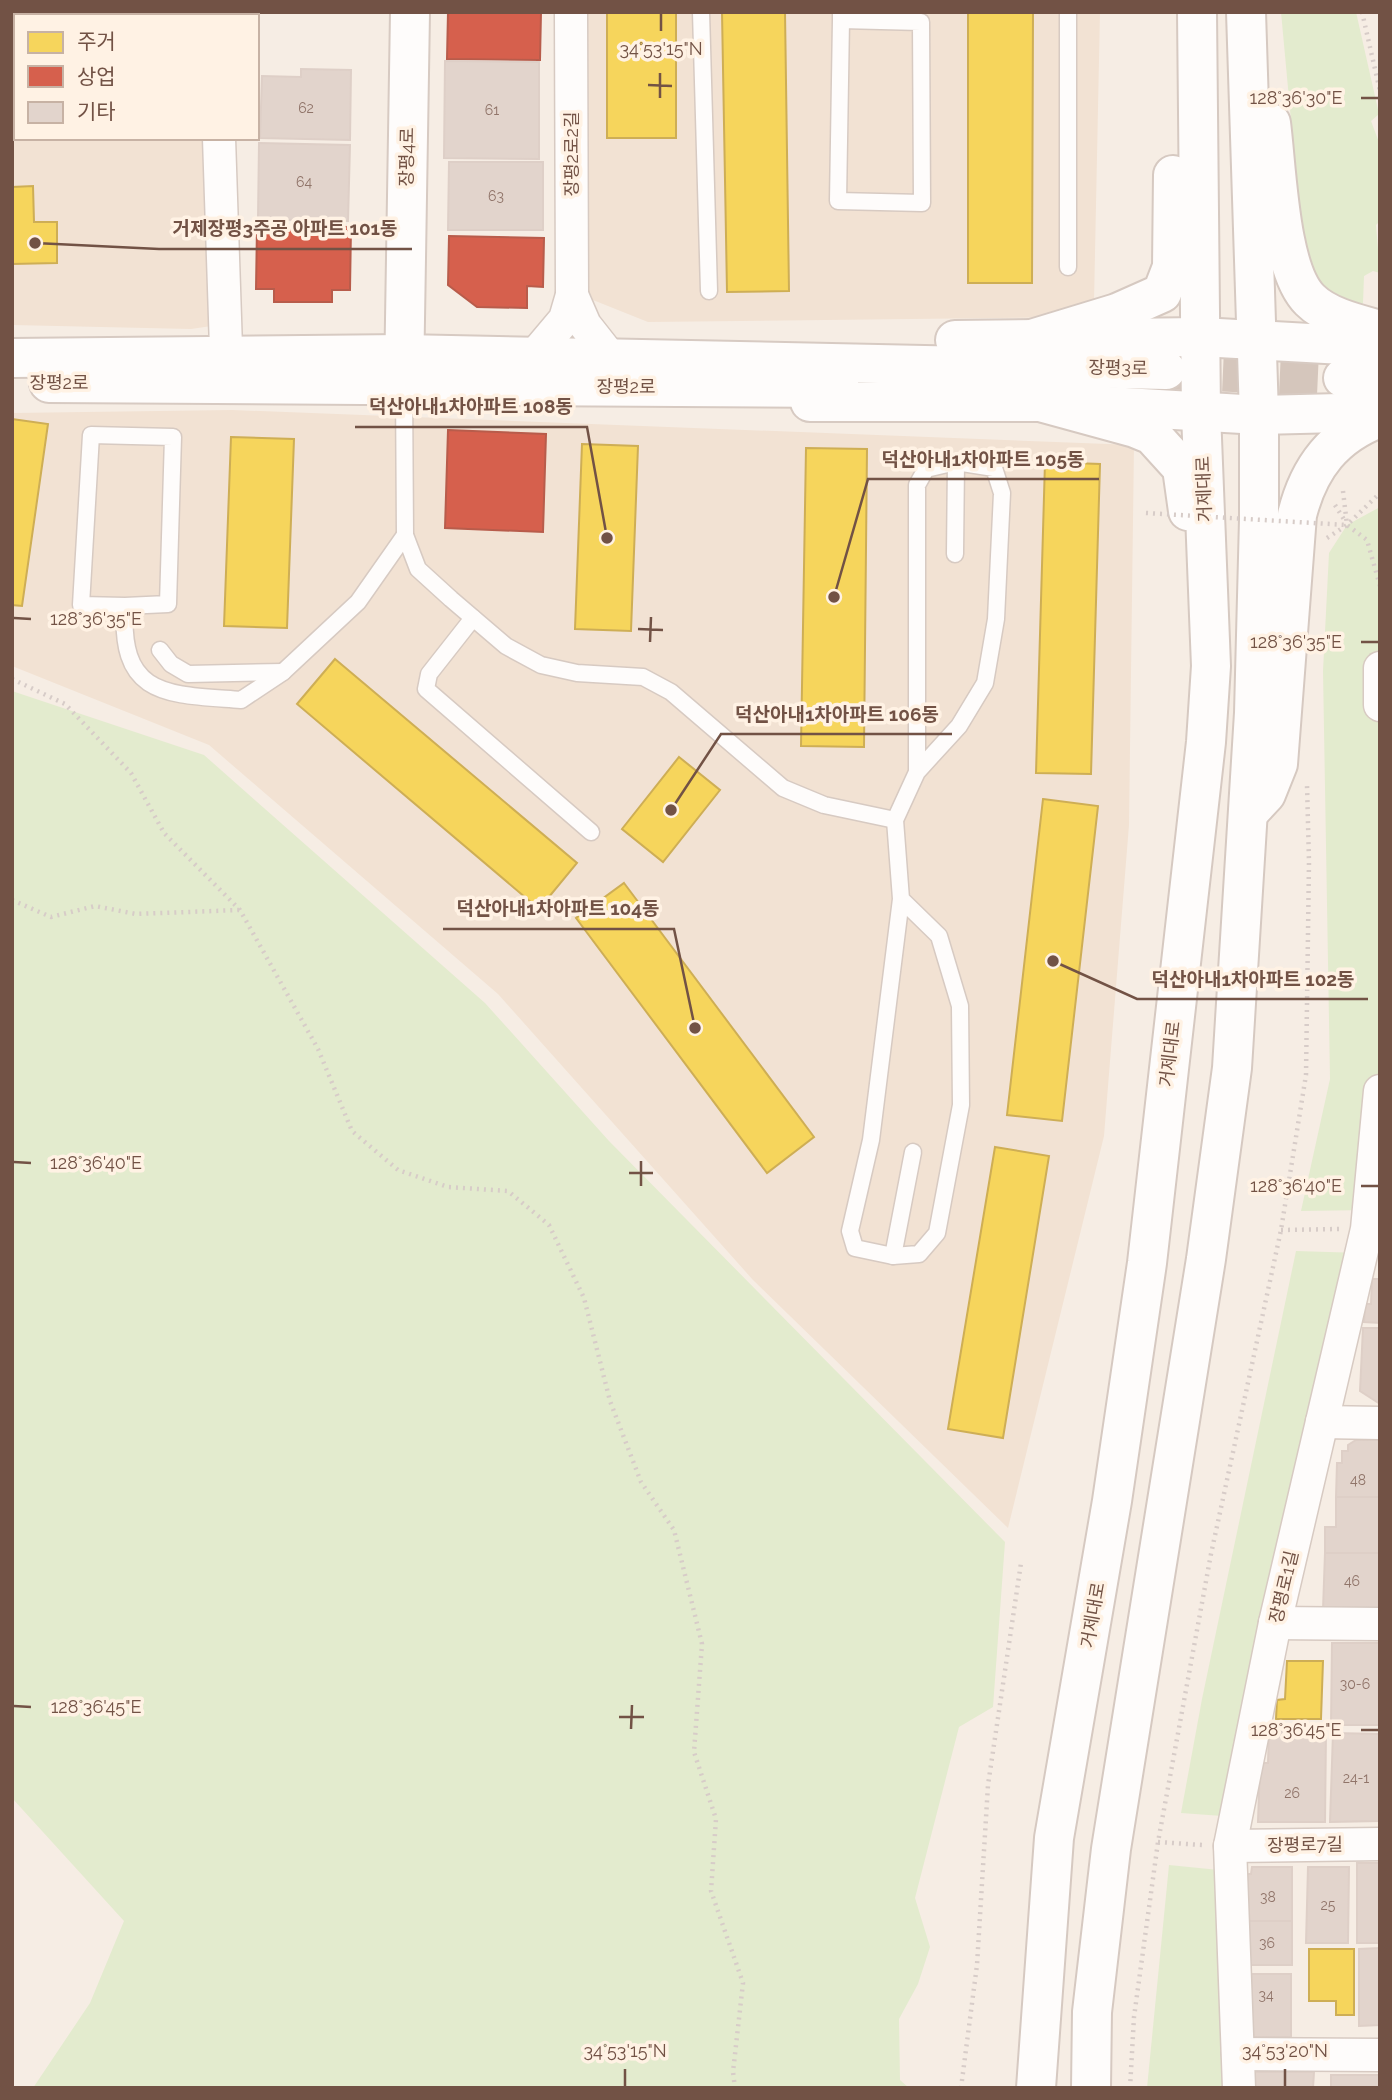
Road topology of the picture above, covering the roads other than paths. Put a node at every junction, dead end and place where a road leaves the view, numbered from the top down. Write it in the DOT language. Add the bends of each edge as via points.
graph roads {
  1 [pos="410,12"];
  2 [pos="572,12"];
  3 [pos="701,12"];
  4 [pos="1068,12"];
  5 [pos="1177,12"];
  6 [pos="1197,12"];
  7 [pos="1246,12"];
  8 [pos="1258,12"];
  9 [pos="841,16"];
  10 [pos="219,140"];
  11 [pos="1068,267"];
  12 [pos="709,291"];
  13 [pos="572,295"];
  14 [pos="1380,330"];
  15 [pos="1201,337"];
  16 [pos="1035,338"];
  17 [pos="1256,338"];
  18 [pos="1380,347"];
  19 [pos="533,356"];
  20 [pos="12,358"];
  21 [pos="611,358"];
  22 [pos="227,369"];
  23 [pos="404,370"];
  24 [pos="752,374"];
  25 [pos="1166,381"];
  26 [pos="12,383"];
  27 [pos="1355,385"];
  28 [pos="1061,386"];
  29 [pos="1380,399"];
  30 [pos="1380,412"];
  31 [pos="1201,413"];
  32 [pos="1259,415"];
  33 [pos="1380,418"];
  34 [pos="956,462"];
  35 [pos="405,535"];
  36 [pos="956,554"];
  37 [pos="125,606"];
  38 [pos="473,618"];
  39 [pos="160,650"];
  40 [pos="1211,666"];
  41 [pos="1380,668"];
  42 [pos="283,672"];
  43 [pos="1380,705"];
  44 [pos="917,772"];
  45 [pos="1248,814"];
  46 [pos="895,820"];
  47 [pos="591,832"];
  48 [pos="901,899"];
  49 [pos="1380,1091"];
  50 [pos="913,1152"];
  51 [pos="1373,1229"];
  52 [pos="893,1256"];
  53 [pos="1322,1422"];
  54 [pos="1380,1423"];
  55 [pos="1275,1623"];
  56 [pos="1380,1624"];
  57 [pos="1380,1844"];
  58 [pos="1230,1846"];
  59 [pos="1238,2054"];
  60 [pos="1380,2055"];
  61 [pos="1036,2088"];
  62 [pos="1091,2088"];
  63 [pos="1239,2088"];
  1 -- 23 [label="main road, 장평4로"];
  2 -- 13 [label="street, 장평2로2길"];
  3 -- 12 [label="lane"];
  4 -- 11 [label="lane"];
  5 -- 16 [label="main road" via="1172,267 1163,293 1117,313"];
  6 -- 15 [label="main road, 거제대로"];
  7 -- 17 [label="main road"];
  8 -- 14 [label="main road" via="1288,258 1301,290 1312,303"];
  9 -- 9 [label="lane" via="838,201 922,203 921,22"];
  10 -- 22 [label="street"];
  13 -- 19 [label="street" via="565,319"];
  13 -- 21 [label="street" via="585,325"];
  15 -- 16 [label="main road"];
  15 -- 17 [label="main road"];
  15 -- 31 [label="main road, 거제대로"];
  16 -- 24 [label="main road" via="771,344"];
  17 -- 18 [label="main road"];
  17 -- 32 [label="main road"];
  19 -- 21 [label="main road, 장평2로"];
  19 -- 23 [label="main road, 장평2로"];
  20 -- 22 [label="main road, 장평2로"];
  21 -- 24 [label="main road, 장평2로"];
  22 -- 23 [label="main road, 장평2로"];
  22 -- 26 [label="main road, 장평2로"];
  23 -- 24 [label="main road, 장평2로"];
  23 -- 35 [label="lane"];
  24 -- 28 [label="main road" via="764,402"];
  25 -- 28 [label="main road, 장평3로"];
  27 -- 29 [label="main road"];
  28 -- 31 [label="main road"];
  28 -- 40 [label="main road" via="1152,436 1182,468 1195,619"];
  30 -- 32 [label="main road"];
  31 -- 32 [label="main road"];
  31 -- 40 [label="main road, 거제대로"];
  32 -- 45 [label="main road"];
  33 -- 45 [label="main road" via="1342,436 1317,463 1302,493 1295,528 1278,764 1266,794"];
  34 -- 36 [label="lane"];
  34 -- 44 [label="lane" via="926,469 917,485"];
  34 -- 44 [label="lane" via="993,468 1002,493 996,619 985,683 959,726"];
  35 -- 38 [label="lane" via="418,569"];
  35 -- 42 [label="lane" via="358,602"];
  37 -- 37 [label="lane" via="168,604 173,437 91,435 81,605"];
  37 -- 42 [label="lane" via="123,633 129,663 155,689 241,701"];
  38 -- 46 [label="lane" via="506,646 541,665 577,673 643,677 671,692 783,788 824,806"];
  38 -- 47 [label="lane" via="429,674 426,689"];
  39 -- 42 [label="lane" via="188,674"];
  40 -- 61 [label="main road, 거제대로" via="1205,756 1147,1263 1054,1838"];
  41 -- 43 [label="street"];
  44 -- 46 [label="lane"];
  45 -- 62 [label="main road" via="1232,1068 1206,1259 1111,1849 1092,2012"];
  46 -- 48 [label="lane"];
  48 -- 52 [label="lane" via="871,1140 850,1231 855,1248"];
  48 -- 52 [label="lane" via="939,936 960,1006 961,1105 937,1233 919,1254"];
  49 -- 51 [label="street, 장평로1길"];
  50 -- 52 [label="lane"];
  51 -- 53 [label="street, 장평로1길"];
  53 -- 54 [label="street"];
  53 -- 55 [label="street, 장평로1길"];
  55 -- 56 [label="street"];
  55 -- 58 [label="street, 장평로1길"];
  57 -- 58 [label="street, 장평로7길"];
  58 -- 59 [label="street, 장평로1길"];
  59 -- 60 [label="street"];
  59 -- 63 [label="street, 장평로1길"];
}
